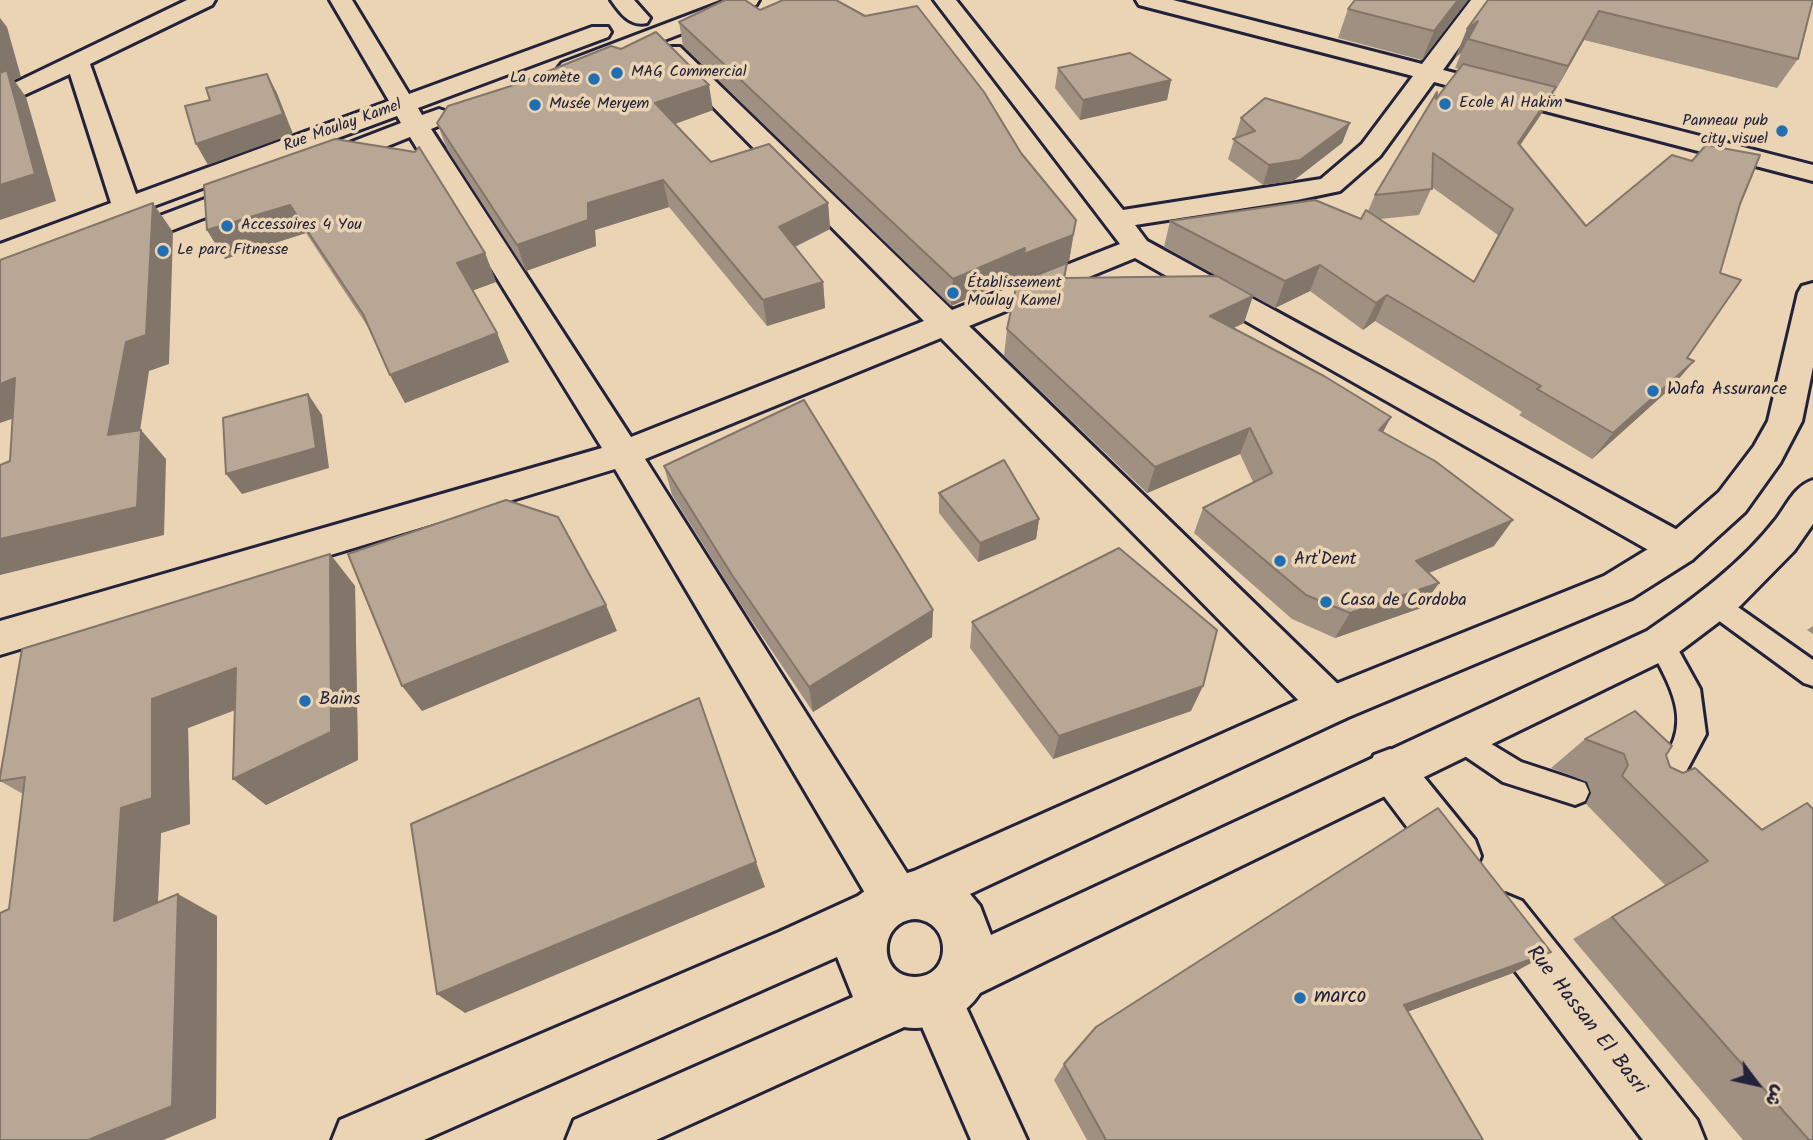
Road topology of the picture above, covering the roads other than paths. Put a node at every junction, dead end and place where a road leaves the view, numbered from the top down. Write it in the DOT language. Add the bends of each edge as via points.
graph roads {
  1 [pos="159,0"];
  2 [pos="204,0"];
  3 [pos="341,0"];
  4 [pos="687,0"];
  5 [pos="748,0"];
  6 [pos="945,0"];
  7 [pos="1147,0"];
  8 [pos="1229,0"];
  9 [pos="1482,0"];
  10 [pos="1211,17"];
  11 [pos="639,18"];
  12 [pos="35,58"];
  13 [pos="78,63"];
  14 [pos="554,74"];
  15 [pos="1427,74"];
  16 [pos="0,99"];
  17 [pos="466,107"];
  18 [pos="410,115"];
  19 [pos="299,171"];
  20 [pos="1813,173"];
  21 [pos="273,181"];
  22 [pos="126,207"];
  23 [pos="1114,220"];
  24 [pos="1137,247"];
  25 [pos="91,251"];
  26 [pos="0,254"];
  27 [pos="1813,293"];
  28 [pos="948,325"];
  29 [pos="624,454"];
  30 [pos="1813,494"];
  31 [pos="1679,549"];
  32 [pos="1716,605"];
  33 [pos="0,638"];
  34 [pos="1661,643"];
  35 [pos="1813,675"];
  36 [pos="1331,705"];
  37 [pos="1460,737"];
  38 [pos="1390,769"];
  39 [pos="1644,785"];
  40 [pos="1575,792"];
  41 [pos="896,901"];
  42 [pos="933,992"];
  43 [pos="360,1140"];
  44 [pos="594,1140"];
  45 [pos="999,1140"];
  46 [pos="1677,1140"];
  1 -- 12 [label="street"];
  2 -- 13 [label="street"];
  3 -- 18 [label="street"];
  4 -- 11 [label="street, Rue Moulay Kamel"];
  5 -- 11 [label="street, Rue Moulay Kamel"];
  6 -- 23 [label="street"];
  7 -- 10 [label="street"];
  8 -- 10 [label="street"];
  9 -- 15 [label="street"];
  10 -- 15 [label="street"];
  11 -- 14 [label="street, Rue Moulay Kamel"];
  11 -- 18 [label="street, Rue Moulay Kamel"];
  11 -- 28 [label="street"];
  13 -- 16 [label="street"];
  13 -- 22 [label="street"];
  15 -- 20 [label="street"];
  15 -- 23 [label="street" via="1371,150 1330,184"];
  17 -- 18 [label="street, Rue Moulay Kamel"];
  18 -- 19 [label="street, Rue Moulay Kamel"];
  18 -- 22 [label="street, Rue Moulay Kamel"];
  18 -- 29 [label="street"];
  21 -- 25 [label="street"];
  22 -- 26 [label="street, Rue Moulay Kamel"];
  23 -- 24 [label="street"];
  24 -- 28 [label="street"];
  24 -- 31 [label="street"];
  27 -- 31 [label="street" via="1785,421 1768,454 1732,502"];
  28 -- 29 [label="street"];
  28 -- 36 [label="street"];
  29 -- 33 [label="street"];
  29 -- 41 [label="street"];
  30 -- 32 [label="street" via="1761,565"];
  31 -- 36 [label="street" via="1618,587"];
  32 -- 34 [label="street"];
  32 -- 35 [label="lane"];
  34 -- 37 [label="street"];
  34 -- 39 [label="lane" via="1687,689 1692,734 1672,770"];
  36 -- 41 [label="street"];
  37 -- 38 [label="street"];
  37 -- 40 [label="lane" via="1513,773"];
  38 -- 42 [label="street"];
  38 -- 46 [label="street, Rue Hassan El Basri"];
  41 -- 42 [label="street" via="935,897 958,917 966,933 968,951"];
  41 -- 42 [label="street" via="866,925 862,941 866,971 887,995"];
  41 -- 43 [label="street" via="797,950"];
  42 -- 44 [label="street"];
  42 -- 45 [label="street"];
}
